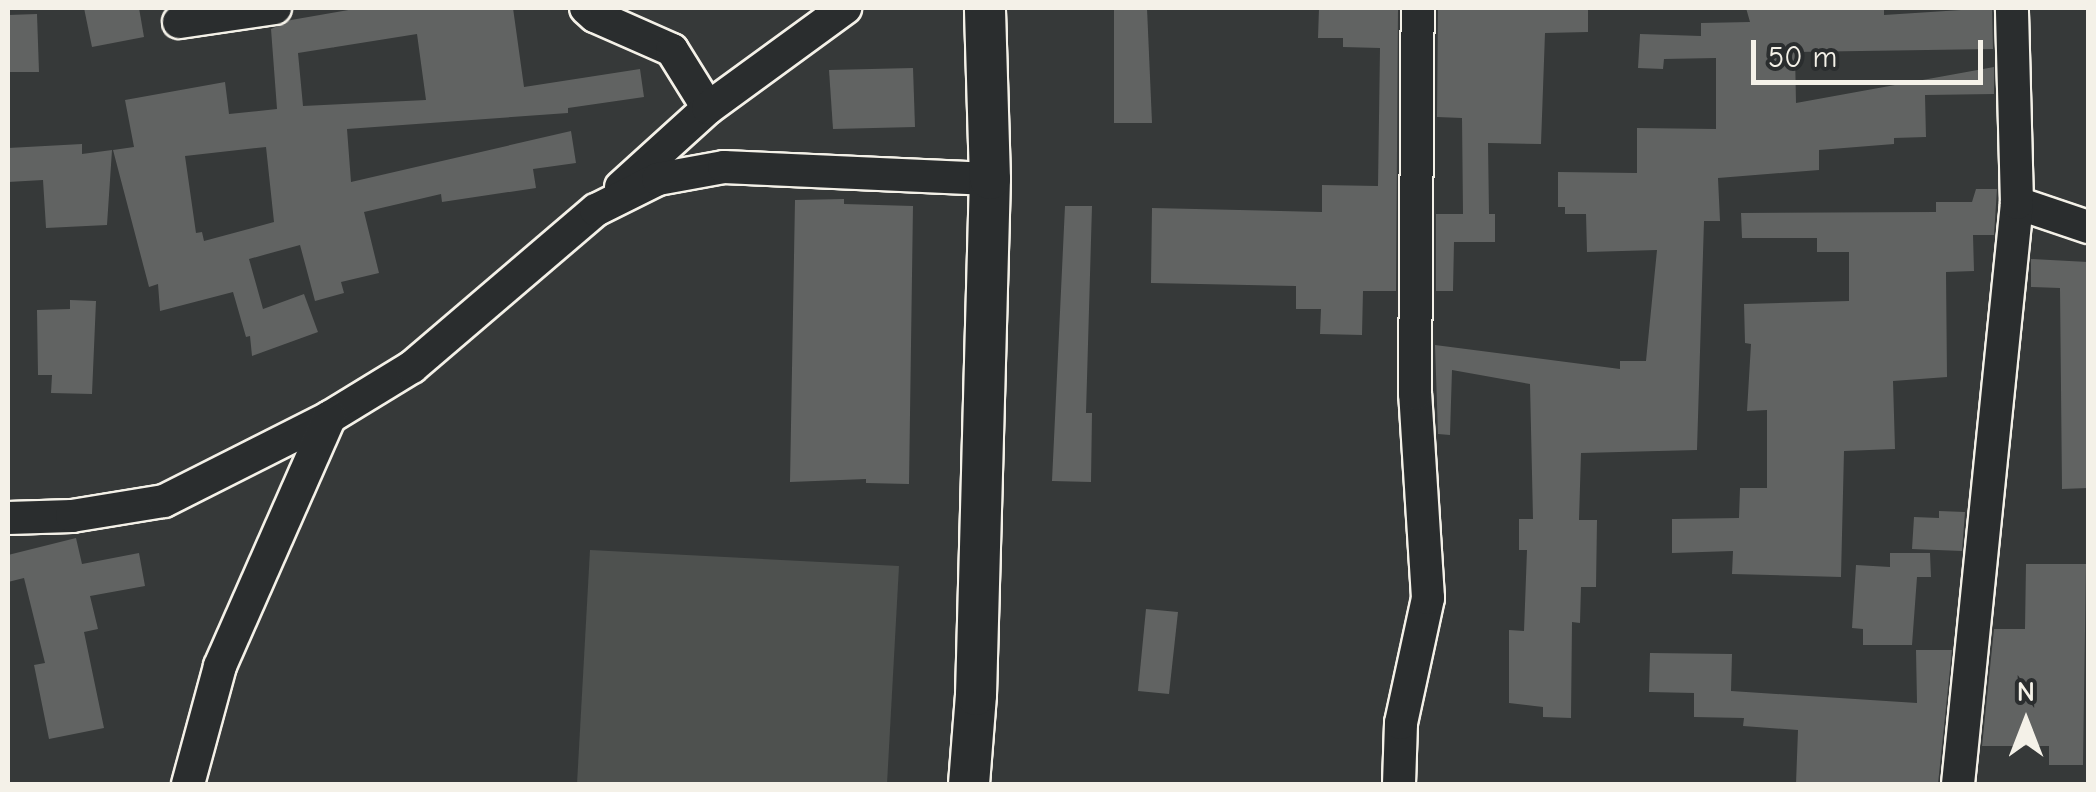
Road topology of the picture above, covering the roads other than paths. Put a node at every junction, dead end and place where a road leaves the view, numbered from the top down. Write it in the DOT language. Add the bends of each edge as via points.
graph roads {
  1 [pos="275,8"];
  2 [pos="586,8"];
  3 [pos="845,8"];
  4 [pos="984,8"];
  5 [pos="1418,8"];
  6 [pos="2012,8"];
  7 [pos="179,22"];
  8 [pos="708,108"];
  9 [pos="990,179"];
  10 [pos="2017,203"];
  11 [pos="596,210"];
  12 [pos="2088,227"];
  13 [pos="330,417"];
  14 [pos="8,518"];
  15 [pos="188,784"];
  16 [pos="969,784"];
  17 [pos="1398,784"];
  18 [pos="1958,784"];
  1 -- 7 [label="street"];
  2 -- 8 [label="street" via="672,50"];
  3 -- 8 [label="street"];
  4 -- 9 [label="street"];
  5 -- 17 [label="street" via="1414,394 1428,598 1401,724"];
  6 -- 10 [label="street"];
  8 -- 11 [label="street"];
  9 -- 11 [label="street" via="724,167 658,179"];
  9 -- 16 [label="street"];
  10 -- 12 [label="street"];
  10 -- 18 [label="street"];
  11 -- 13 [label="street" via="412,367"];
  13 -- 14 [label="street" via="164,501"];
  13 -- 15 [label="street" via="220,666"];
}
